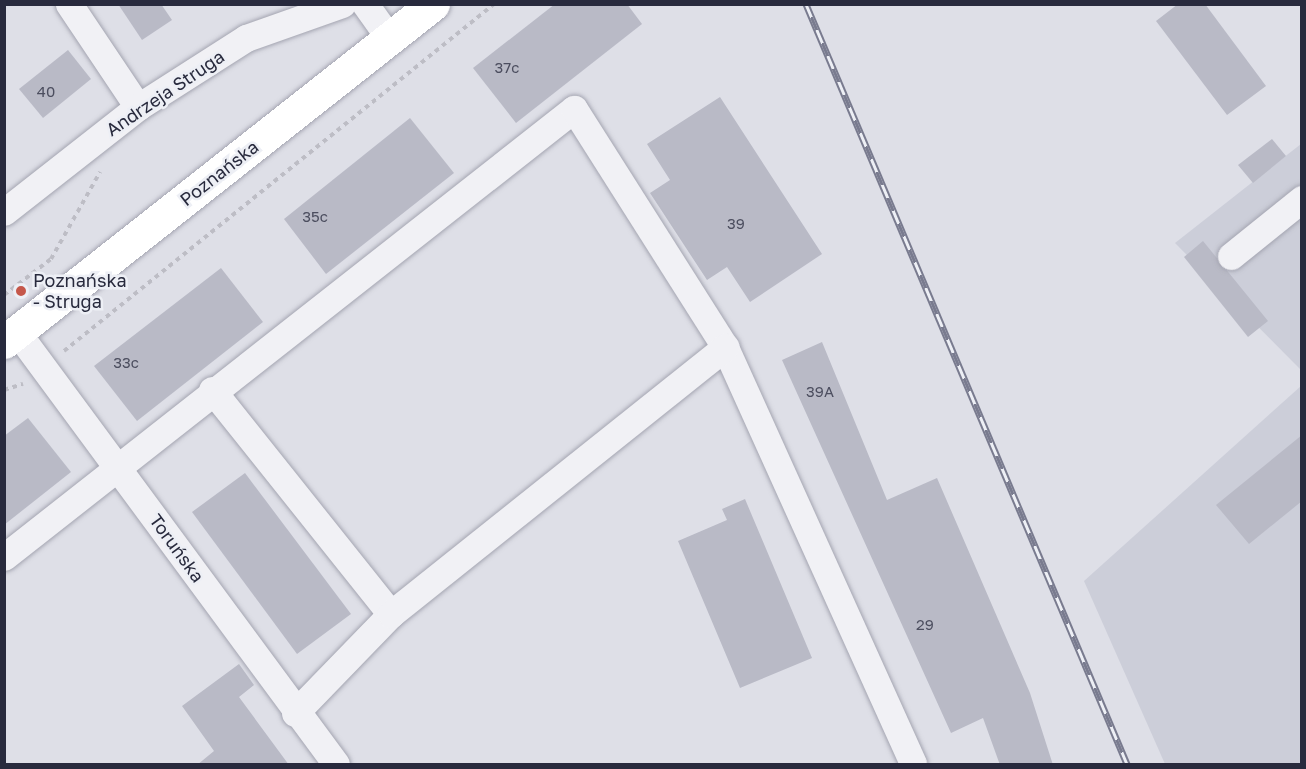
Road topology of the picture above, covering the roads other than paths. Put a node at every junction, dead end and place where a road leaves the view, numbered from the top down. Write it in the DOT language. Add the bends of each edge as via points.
graph roads {
  1 [pos="69,4"];
  2 [pos="342,4"];
  3 [pos="365,4"];
  4 [pos="433,4"];
  5 [pos="390,39"];
  6 [pos="138,107"];
  7 [pos="1302,199"];
  8 [pos="4,212"];
  9 [pos="1231,256"];
  10 [pos="11,337"];
  11 [pos="726,347"];
  12 [pos="212,390"];
  13 [pos="117,464"];
  14 [pos="4,557"];
  15 [pos="391,614"];
  16 [pos="295,713"];
  17 [pos="336,765"];
  18 [pos="913,765"];
  1 -- 6 [label="street"];
  2 -- 6 [label="street, Andrzeja Struga" via="246,38"];
  3 -- 5 [label="street"];
  4 -- 5 [label="main road, Poznańska"];
  5 -- 10 [label="main road, Poznańska"];
  6 -- 8 [label="street, Andrzeja Struga"];
  7 -- 9 [label="street"];
  10 -- 13 [label="street, Toruńska" via="49,375"];
  11 -- 12 [label="street" via="574,109"];
  11 -- 15 [label="street"];
  11 -- 18 [label="street"];
  12 -- 13 [label="street"];
  12 -- 15 [label="street"];
  13 -- 14 [label="street"];
  13 -- 16 [label="street, Toruńska"];
  15 -- 16 [label="street"];
  16 -- 17 [label="street, Toruńska"];
}
